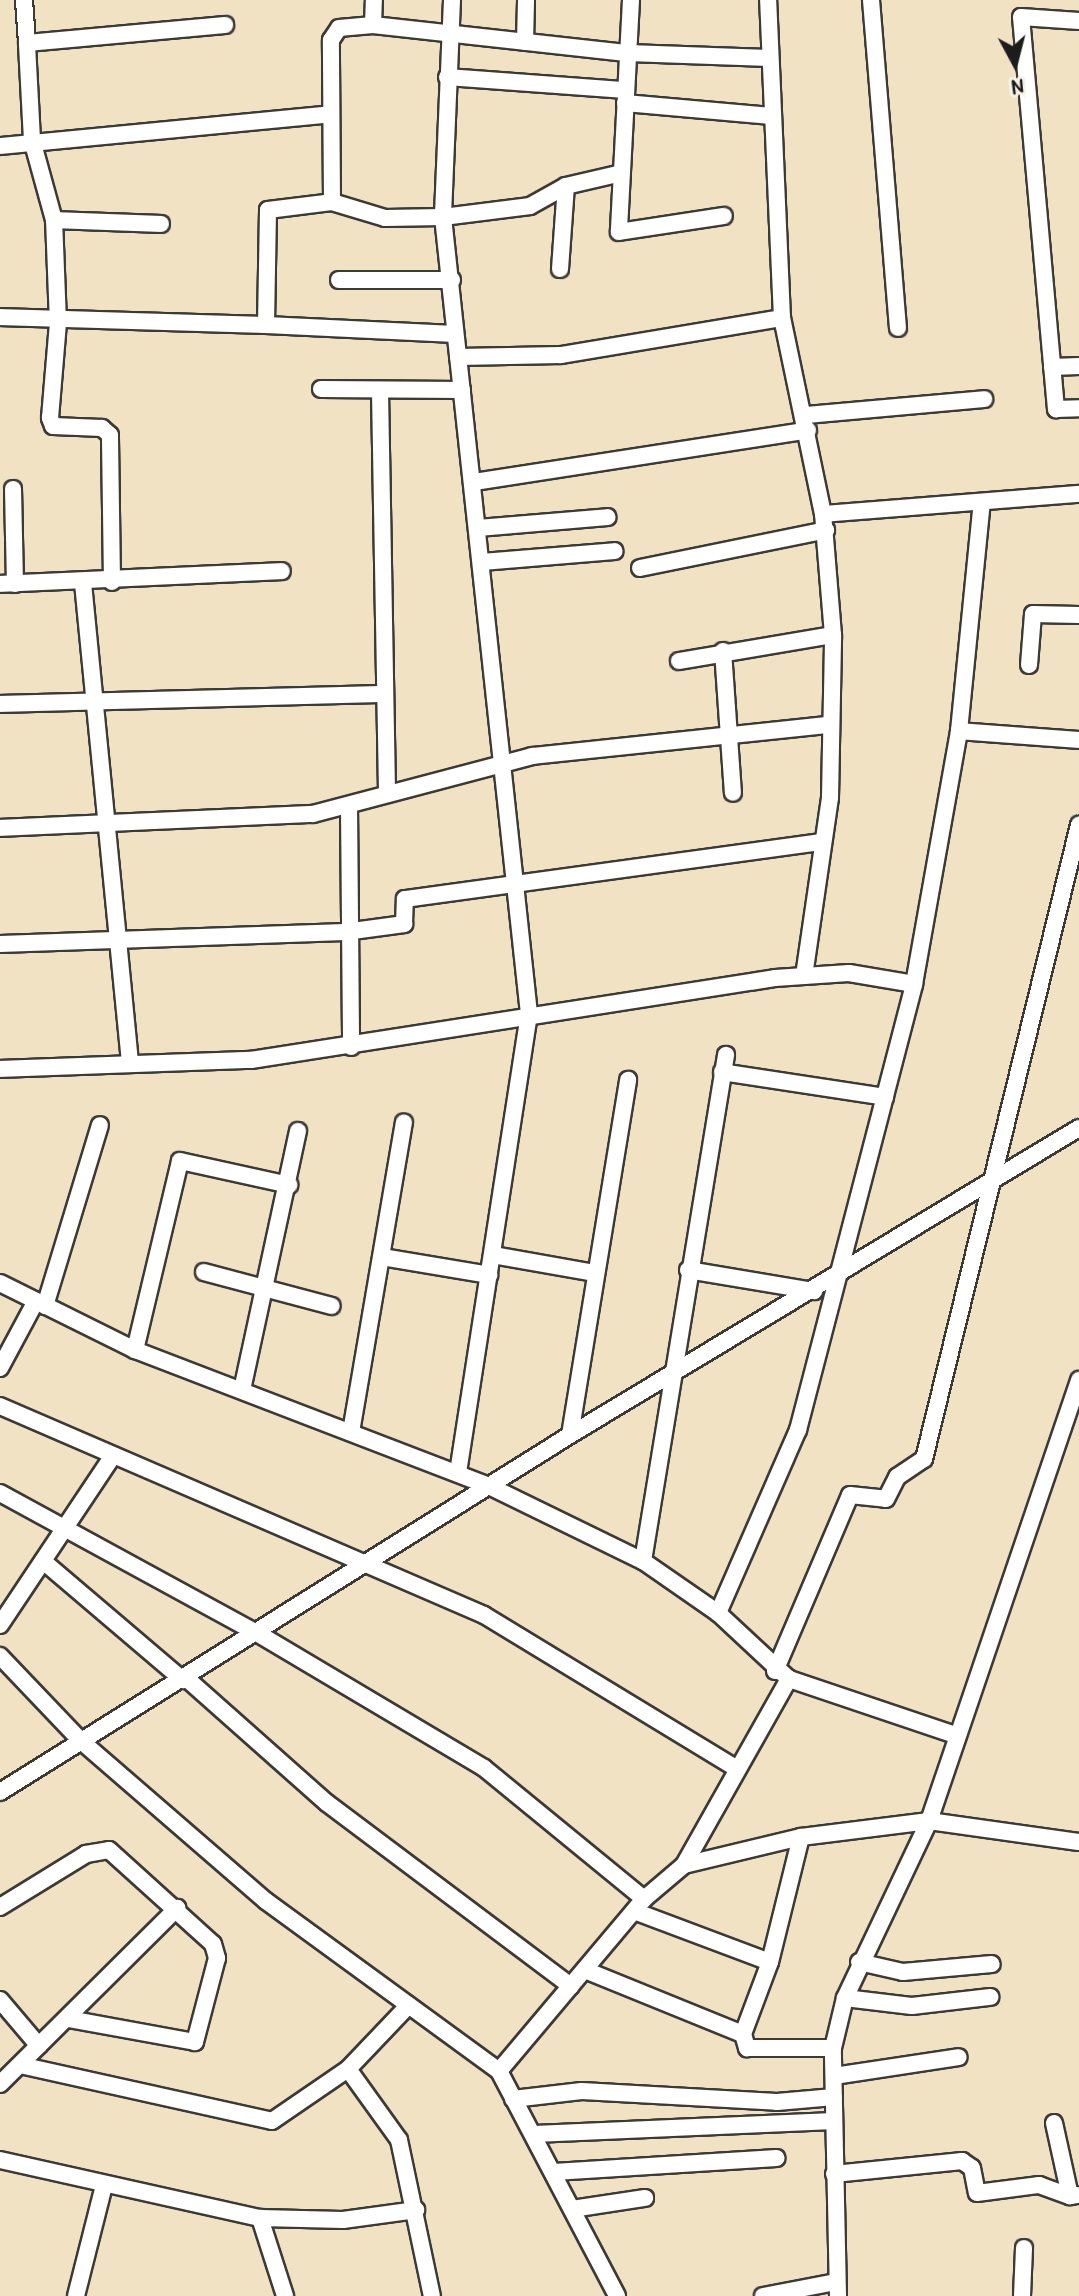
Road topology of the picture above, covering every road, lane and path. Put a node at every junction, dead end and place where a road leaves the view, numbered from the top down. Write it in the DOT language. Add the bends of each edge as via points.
graph roads {
  1 [pos="24,0"];
  2 [pos="374,0"];
  3 [pos="452,0"];
  4 [pos="526,0"];
  5 [pos="631,0"];
  6 [pos="768,0"];
  7 [pos="871,0"];
  8 [pos="1021,8"];
  9 [pos="1079,21"];
  10 [pos="225,25"];
  11 [pos="373,25"];
  12 [pos="452,34"];
  13 [pos="525,42"];
  14 [pos="27,43"];
  15 [pos="628,53"];
  16 [pos="769,58"];
  17 [pos="447,77"];
  18 [pos="626,97"];
  19 [pos="330,114"];
  20 [pos="771,116"];
  21 [pos="32,140"];
  22 [pos="0,146"];
  23 [pos="622,173"];
  24 [pos="566,186"];
  25 [pos="332,202"];
  26 [pos="724,216"];
  27 [pos="443,217"];
  28 [pos="54,220"];
  29 [pos="161,224"];
  30 [pos="560,269"];
  31 [pos="339,280"];
  32 [pos="452,280"];
  33 [pos="0,317"];
  34 [pos="782,318"];
  35 [pos="58,323"];
  36 [pos="266,325"];
  37 [pos="898,328"];
  38 [pos="455,334"];
  39 [pos="458,357"];
  40 [pos="1079,366"];
  41 [pos="1052,367"];
  42 [pos="321,389"];
  43 [pos="462,390"];
  44 [pos="380,391"];
  45 [pos="984,399"];
  46 [pos="1079,408"];
  47 [pos="807,423"];
  48 [pos="474,482"];
  49 [pos="13,489"];
  50 [pos="1079,494"];
  51 [pos="982,502"];
  52 [pos="608,517"];
  53 [pos="824,522"];
  54 [pos="478,528"];
  55 [pos="615,551"];
  56 [pos="482,562"];
  57 [pos="640,568"];
  58 [pos="282,571"];
  59 [pos="112,582"];
  60 [pos="83,583"];
  61 [pos="7,584"];
  62 [pos="1079,615"];
  63 [pos="833,635"];
  64 [pos="723,651"];
  65 [pos="679,661"];
  66 [pos="1029,665"];
  67 [pos="382,694"];
  68 [pos="95,701"];
  69 [pos="0,704"];
  70 [pos="828,725"];
  71 [pos="959,731"];
  72 [pos="729,732"];
  73 [pos="1079,740"];
  74 [pos="502,765"];
  75 [pos="387,793"];
  76 [pos="733,793"];
  77 [pos="349,806"];
  78 [pos="106,824"];
  79 [pos="1079,825"];
  80 [pos="0,828"];
  81 [pos="821,842"];
  82 [pos="515,885"];
  83 [pos="345,932"];
  84 [pos="117,940"];
  85 [pos="0,944"];
  86 [pos="804,976"];
  87 [pos="914,984"];
  88 [pos="529,1014"];
  89 [pos="351,1047"];
  90 [pos="726,1055"];
  91 [pos="130,1062"];
  92 [pos="0,1069"];
  93 [pos="722,1072"];
  94 [pos="628,1080"];
  95 [pos="885,1097"];
  96 [pos="404,1123"];
  97 [pos="100,1125"];
  98 [pos="1079,1128"];
  99 [pos="298,1131"];
  100 [pos="998,1173"];
  101 [pos="289,1185"];
  102 [pos="493,1255"];
  103 [pos="382,1257"];
  104 [pos="842,1268"];
  105 [pos="688,1270"];
  106 [pos="204,1272"];
  107 [pos="595,1273"];
  108 [pos="490,1275"];
  109 [pos="0,1283"];
  110 [pos="266,1288"];
  111 [pos="814,1291"];
  112 [pos="41,1303"];
  113 [pos="332,1306"];
  114 [pos="135,1350"];
  115 [pos="0,1368"];
  116 [pos="678,1375"];
  117 [pos="1079,1380"];
  118 [pos="242,1390"];
  119 [pos="0,1406"];
  120 [pos="351,1432"];
  121 [pos="570,1435"];
  122 [pos="112,1457"];
  123 [pos="458,1473"];
  124 [pos="489,1486"];
  125 [pos="0,1493"];
  126 [pos="65,1527"];
  127 [pos="43,1561"];
  128 [pos="643,1561"];
  129 [pos="366,1567"];
  130 [pos="718,1613"];
  131 [pos="0,1625"];
  132 [pos="257,1633"];
  133 [pos="0,1656"];
  134 [pos="782,1675"];
  135 [pos="184,1679"];
  136 [pos="958,1736"];
  137 [pos="80,1740"];
  138 [pos="737,1769"];
  139 [pos="0,1792"];
  140 [pos="929,1821"];
  141 [pos="801,1837"];
  142 [pos="1079,1842"];
  143 [pos="684,1865"];
  144 [pos="639,1905"];
  145 [pos="0,1907"];
  146 [pos="177,1908"];
  147 [pos="770,1962"];
  148 [pos="859,1962"];
  149 [pos="992,1964"];
  150 [pos="585,1970"];
  151 [pos="571,1986"];
  152 [pos="990,1997"];
  153 [pos="845,1998"];
  154 [pos="0,2000"];
  155 [pos="409,2005"];
  156 [pos="68,2019"];
  157 [pos="743,2034"];
  158 [pos="39,2046"];
  159 [pos="833,2048"];
  160 [pos="959,2057"];
  161 [pos="20,2065"];
  162 [pos="348,2069"];
  163 [pos="499,2071"];
  164 [pos="834,2076"];
  165 [pos="0,2084"];
  166 [pos="834,2097"];
  167 [pos="513,2099"];
  168 [pos="834,2121"];
  169 [pos="1054,2123"];
  170 [pos="534,2134"];
  171 [pos="777,2158"];
  172 [pos="0,2160"];
  173 [pos="554,2172"];
  174 [pos="834,2174"];
  175 [pos="104,2185"];
  176 [pos="1075,2196"];
  177 [pos="645,2198"];
  178 [pos="572,2209"];
  179 [pos="416,2210"];
  180 [pos="260,2218"];
  181 [pos="1024,2248"];
  182 [pos="837,2289"];
  183 [pos="76,2296"];
  184 [pos="285,2296"];
  185 [pos="432,2296"];
  186 [pos="617,2296"];
  187 [pos="763,2296"];
  188 [pos="1022,2296"];
  1 -- 14 [label="street"];
  2 -- 11 [label="street"];
  3 -- 12 [label="street"];
  4 -- 13 [label="street"];
  5 -- 15 [label="street"];
  6 -- 16 [label="street"];
  7 -- 37 [label="street"];
  8 -- 9 [label="street"];
  8 -- 41 [label="street"];
  10 -- 14 [label="street"];
  11 -- 12 [label="street"];
  11 -- 19 [label="street" via="334,32"];
  12 -- 13 [label="street"];
  12 -- 17 [label="street"];
  13 -- 15 [label="street"];
  14 -- 21 [label="street"];
  15 -- 16 [label="street"];
  15 -- 18 [label="street"];
  16 -- 20 [label="street"];
  17 -- 18 [label="street"];
  17 -- 27 [label="street"];
  18 -- 20 [label="street"];
  18 -- 23 [label="street"];
  19 -- 21 [label="street"];
  19 -- 25 [label="street"];
  20 -- 34 [label="street"];
  21 -- 22 [label="street"];
  21 -- 28 [label="street"];
  23 -- 24 [label="street"];
  23 -- 26 [label="street" via="619,232"];
  24 -- 27 [label="street" via="530,206"];
  24 -- 30 [label="street"];
  25 -- 27 [label="street" via="385,218"];
  25 -- 36 [label="street" via="268,210"];
  27 -- 32 [label="street"];
  28 -- 29 [label="street"];
  28 -- 35 [label="street"];
  31 -- 32 [label="street"];
  32 -- 38 [label="street"];
  33 -- 35 [label="street"];
  34 -- 39 [label="street" via="561,355"];
  34 -- 47 [label="street"];
  35 -- 36 [label="street"];
  35 -- 59 [label="street" via="51,423 102,428 112,442"];
  36 -- 38 [label="street"];
  38 -- 39 [label="street"];
  39 -- 43 [label="street"];
  40 -- 41 [label="street"];
  41 -- 46 [label="street" via="1056,409"];
  42 -- 44 [label="street"];
  43 -- 44 [label="street"];
  43 -- 48 [label="street"];
  44 -- 67 [label="street"];
  45 -- 47 [label="street"];
  47 -- 48 [label="street"];
  47 -- 53 [label="street"];
  48 -- 54 [label="street"];
  49 -- 61 [label="street"];
  50 -- 51 [label="street"];
  51 -- 53 [label="street"];
  51 -- 71 [label="street"];
  52 -- 54 [label="street"];
  53 -- 57 [label="street"];
  53 -- 63 [label="street"];
  54 -- 56 [label="street"];
  55 -- 56 [label="street"];
  56 -- 74 [label="street"];
  58 -- 59 [label="street"];
  59 -- 60 [label="street"];
  60 -- 61 [label="street"];
  60 -- 68 [label="street"];
  62 -- 66 [label="street" via="1033,614"];
  63 -- 64 [label="street"];
  63 -- 70 [label="street"];
  64 -- 65 [label="street"];
  64 -- 72 [label="street"];
  67 -- 68 [label="street"];
  67 -- 75 [label="street"];
  68 -- 69 [label="street"];
  68 -- 78 [label="street"];
  70 -- 72 [label="street"];
  70 -- 81 [label="street" via="830,798"];
  71 -- 73 [label="street"];
  71 -- 87 [label="street"];
  72 -- 74 [label="street"];
  72 -- 76 [label="street"];
  74 -- 75 [label="street"];
  74 -- 82 [label="street"];
  75 -- 77 [label="street"];
  77 -- 78 [label="street"];
  77 -- 83 [label="street"];
  78 -- 80 [label="street"];
  78 -- 84 [label="street"];
  79 -- 100 [label="street"];
  81 -- 82 [label="street"];
  81 -- 86 [label="street"];
  82 -- 83 [label="street" via="405,899 404,924"];
  82 -- 88 [label="street"];
  83 -- 84 [label="street"];
  83 -- 89 [label="street"];
  84 -- 85 [label="street"];
  84 -- 91 [label="street"];
  86 -- 87 [label="street" via="849,973"];
  86 -- 88 [label="street"];
  87 -- 95 [label="street"];
  88 -- 89 [label="street"];
  88 -- 102 [label="street"];
  89 -- 91 [label="street" via="251,1060"];
  90 -- 93 [label="street"];
  91 -- 92 [label="street"];
  93 -- 95 [label="street"];
  93 -- 105 [label="street"];
  94 -- 107 [label="street"];
  95 -- 104 [label="street"];
  96 -- 103 [label="street"];
  97 -- 112 [label="street"];
  98 -- 100 [label="street"];
  99 -- 101 [label="street"];
  100 -- 104 [label="street"];
  100 -- 134 [label="street" via="924,1459 897,1477 886,1499 850,1495"];
  101 -- 110 [label="street"];
  101 -- 114 [label="street" via="180,1161"];
  102 -- 107 [label="street"];
  102 -- 108 [label="street"];
  103 -- 108 [label="street"];
  103 -- 120 [label="street"];
  104 -- 111 [label="street"];
  104 -- 130 [label="street" via="798,1430"];
  105 -- 111 [label="street"];
  105 -- 116 [label="street"];
  106 -- 110 [label="street"];
  107 -- 121 [label="street"];
  108 -- 123 [label="street"];
  109 -- 112 [label="street"];
  110 -- 113 [label="street"];
  110 -- 118 [label="street"];
  111 -- 116 [label="street"];
  112 -- 114 [label="street"];
  112 -- 115 [label="street"];
  114 -- 118 [label="street"];
  116 -- 121 [label="street"];
  116 -- 128 [label="street"];
  117 -- 136 [label="street"];
  118 -- 120 [label="street"];
  119 -- 122 [label="street"];
  120 -- 123 [label="street"];
  121 -- 124 [label="street"];
  122 -- 126 [label="street"];
  122 -- 129 [label="street"];
  123 -- 124 [label="street"];
  124 -- 128 [label="street"];
  124 -- 129 [label="street"];
  125 -- 126 [label="street"];
  126 -- 127 [label="street"];
  126 -- 132 [label="street"];
  127 -- 131 [label="street"];
  127 -- 135 [label="street"];
  128 -- 130 [label="street"];
  129 -- 132 [label="street"];
  129 -- 138 [label="street" via="484,1615"];
  130 -- 134 [label="street"];
  132 -- 135 [label="street"];
  132 -- 144 [label="street" via="484,1768"];
  133 -- 137 [label="street"];
  134 -- 136 [label="street"];
  134 -- 138 [label="street"];
  135 -- 137 [label="street"];
  135 -- 151 [label="street" via="327,1803"];
  136 -- 140 [label="street"];
  137 -- 139 [label="street"];
  137 -- 155 [label="street" via="266,1901"];
  138 -- 143 [label="street"];
  140 -- 141 [label="street"];
  140 -- 142 [label="street"];
  140 -- 148 [label="street"];
  141 -- 143 [label="street"];
  141 -- 147 [label="street"];
  143 -- 144 [label="street"];
  144 -- 147 [label="street"];
  144 -- 150 [label="street"];
  145 -- 146 [label="street" via="86,1854 109,1850"];
  146 -- 156 [label="street"];
  146 -- 156 [label="street" via="206,1933 217,1958 195,2042"];
  147 -- 157 [label="street"];
  148 -- 149 [label="street" via="903,1972"];
  148 -- 153 [label="street"];
  150 -- 151 [label="street"];
  150 -- 157 [label="street"];
  151 -- 163 [label="street"];
  152 -- 153 [label="street" via="912,2006"];
  153 -- 159 [label="street"];
  154 -- 158 [label="street"];
  155 -- 162 [label="street"];
  155 -- 163 [label="street"];
  156 -- 158 [label="street"];
  157 -- 159 [label="street" via="749,2050"];
  158 -- 161 [label="street"];
  159 -- 164 [label="street"];
  160 -- 164 [label="street"];
  161 -- 162 [label="street" via="272,2121"];
  161 -- 165 [label="street"];
  162 -- 179 [label="street" via="399,2140"];
  163 -- 167 [label="street"];
  164 -- 166 [label="street"];
  166 -- 167 [label="street" via="777,2102 582,2091"];
  166 -- 168 [label="street"];
  167 -- 170 [label="street"];
  168 -- 170 [label="street"];
  168 -- 174 [label="street"];
  169 -- 176 [label="street"];
  170 -- 173 [label="street"];
  171 -- 173 [label="street"];
  172 -- 175 [label="street"];
  173 -- 178 [label="street"];
  174 -- 176 [label="street" via="962,2161 972,2168 977,2193 1029,2185"];
  174 -- 182 [label="street"];
  175 -- 180 [label="street"];
  175 -- 183 [label="street"];
  177 -- 178 [label="street"];
  178 -- 186 [label="street"];
  179 -- 180 [label="street" via="343,2220"];
  179 -- 185 [label="street"];
  180 -- 184 [label="street"];
  181 -- 188 [label="street"];
  182 -- 187 [label="street"];
}
